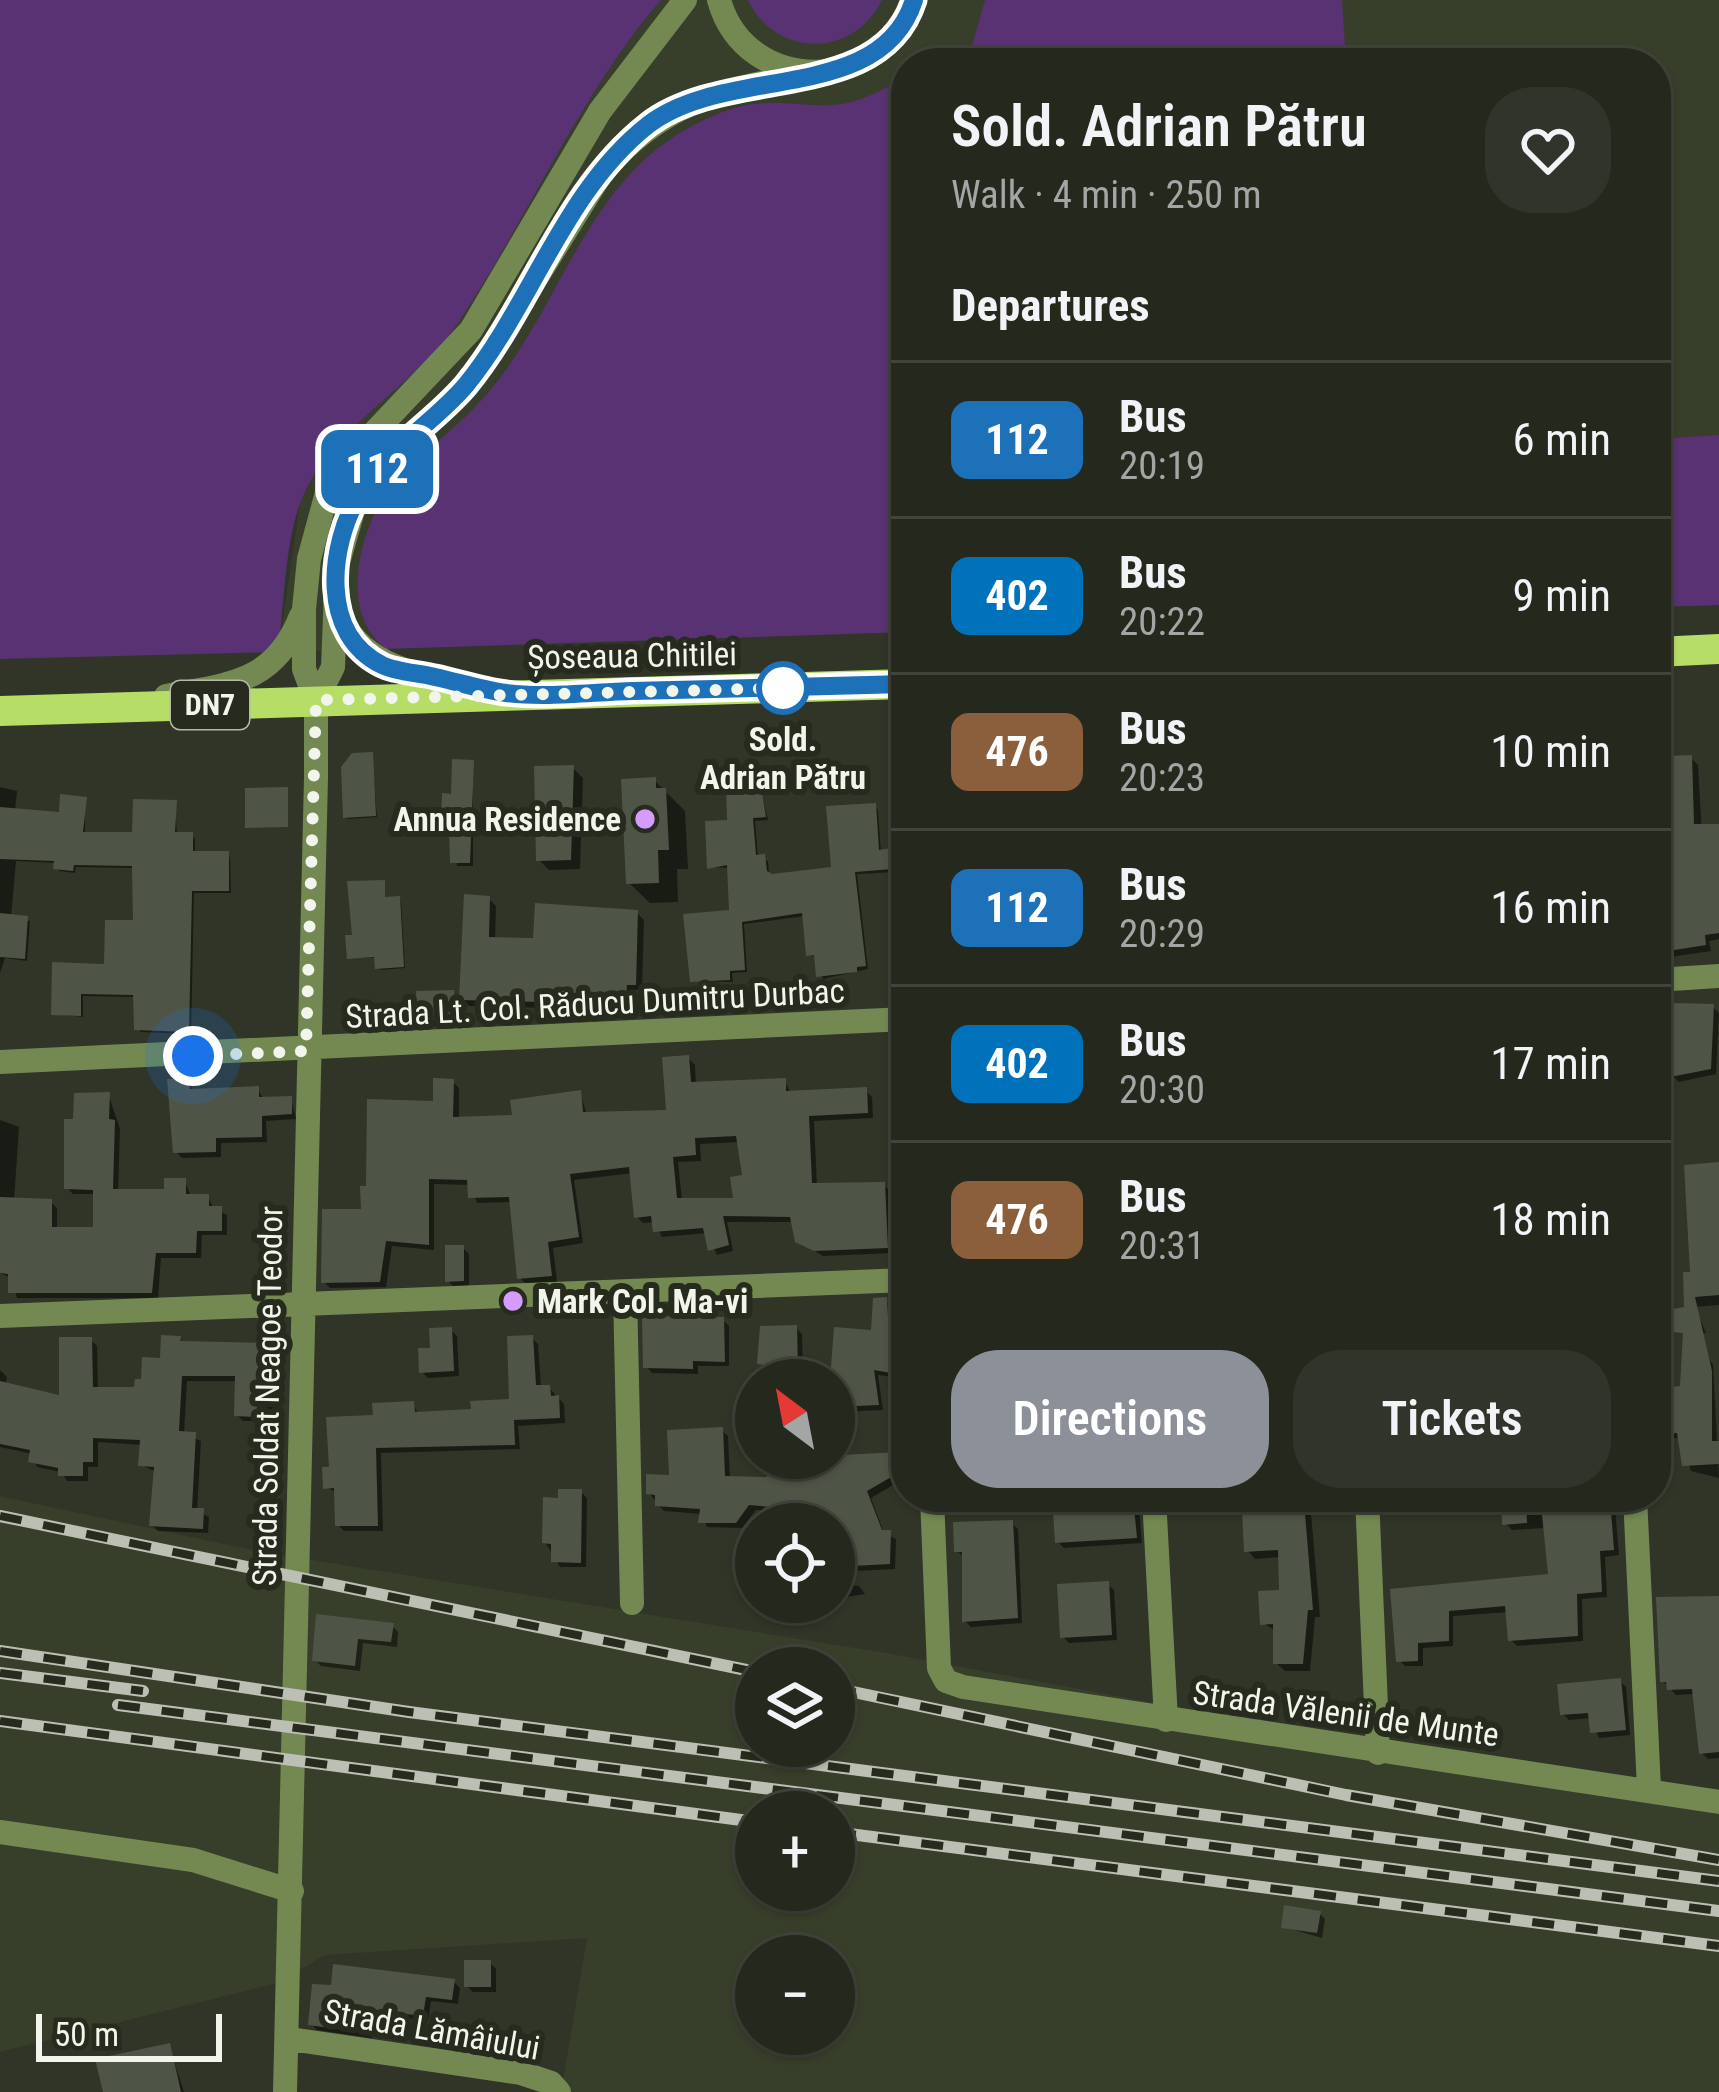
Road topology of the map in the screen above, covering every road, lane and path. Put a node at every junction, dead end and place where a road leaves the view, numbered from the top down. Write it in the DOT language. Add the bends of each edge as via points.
graph roads {
  1 [pos="685,0"];
  2 [pos="719,0"];
  3 [pos="914,0"];
  4 [pos="807,74"];
  5 [pos="335,607"];
  6 [pos="304,608"];
  7 [pos="1719,650"];
  8 [pos="1671,652"];
  9 [pos="891,684"];
  10 [pos="508,693"];
  11 [pos="316,700"];
  12 [pos="105,708"];
  13 [pos="0,711"];
  14 [pos="1719,976"];
  15 [pos="1671,979"];
  16 [pos="891,1020"];
  17 [pos="306,1051"];
  18 [pos="0,1062"];
  19 [pos="891,1281"];
  20 [pos="625,1292"];
  21 [pos="303,1307"];
  22 [pos="0,1316"];
  23 [pos="933,1512"];
  24 [pos="1155,1512"];
  25 [pos="1368,1512"];
  26 [pos="1635,1512"];
  27 [pos="632,1603"];
  28 [pos="1166,1720"];
  29 [pos="1378,1753"];
  30 [pos="1649,1788"];
  31 [pos="1719,1802"];
  32 [pos="0,1832"];
  33 [pos="292,1891"];
  34 [pos="290,2039"];
  35 [pos="285,2092"];
  36 [pos="559,2092"];
  1 -- 6 [label="street" via="600,111 471,331 331,478"];
  2 -- 4 [label="street" via="736,36 757,55"];
  3 -- 4 [label="street" via="897,35 872,58"];
  4 -- 5 [label="street" via="714,92 673,109 614,158 477,370 357,497 344,529"];
  5 -- 10 [label="street" via="348,634 381,665"];
  5 -- 11 [label="street" via="333,667"];
  6 -- 11 [label="street" via="304,669"];
  6 -- 12 [label="street" via="285,649 250,680"];
  7 -- 8 [label="main road"];
  9 -- 10 [label="main road, Șoseaua Chitilei / DN7"];
  10 -- 11 [label="main road, Șoseaua Chitilei / DN7"];
  11 -- 12 [label="main road, Șoseaua Chitilei / DN7"];
  11 -- 17 [label="street, Strada Soldat Neagoe Teodor"];
  12 -- 13 [label="main road, Șoseaua Chitilei / DN7"];
  14 -- 15 [label="street"];
  16 -- 17 [label="street, Strada Lt. Col. Răducu Dumitru Durbac"];
  17 -- 18 [label="street, Strada Lt. Col. Răducu Dumitru Durbac"];
  17 -- 21 [label="street, Strada Soldat Neagoe Teodor"];
  19 -- 20 [label="street"];
  20 -- 21 [label="street"];
  20 -- 27 [label="street"];
  21 -- 22 [label="street"];
  21 -- 33 [label="street, Strada Soldat Neagoe Teodor"];
  23 -- 28 [label="street, Strada Vălenii de Munte" via="946,1681"];
  24 -- 28 [label="street"];
  25 -- 29 [label="street"];
  26 -- 30 [label="street"];
  28 -- 29 [label="street, Strada Vălenii de Munte"];
  29 -- 30 [label="street, Strada Vălenii de Munte"];
  30 -- 31 [label="street, Strada Vălenii de Munte"];
  32 -- 33 [label="street" via="193,1860"];
  33 -- 34 [label="street, Strada Soldat Neagoe Teodor"];
  34 -- 35 [label="street, Strada Soldat Neagoe Teodor"];
  34 -- 36 [label="street, Strada Lămâiului" via="521,2073"];
}
